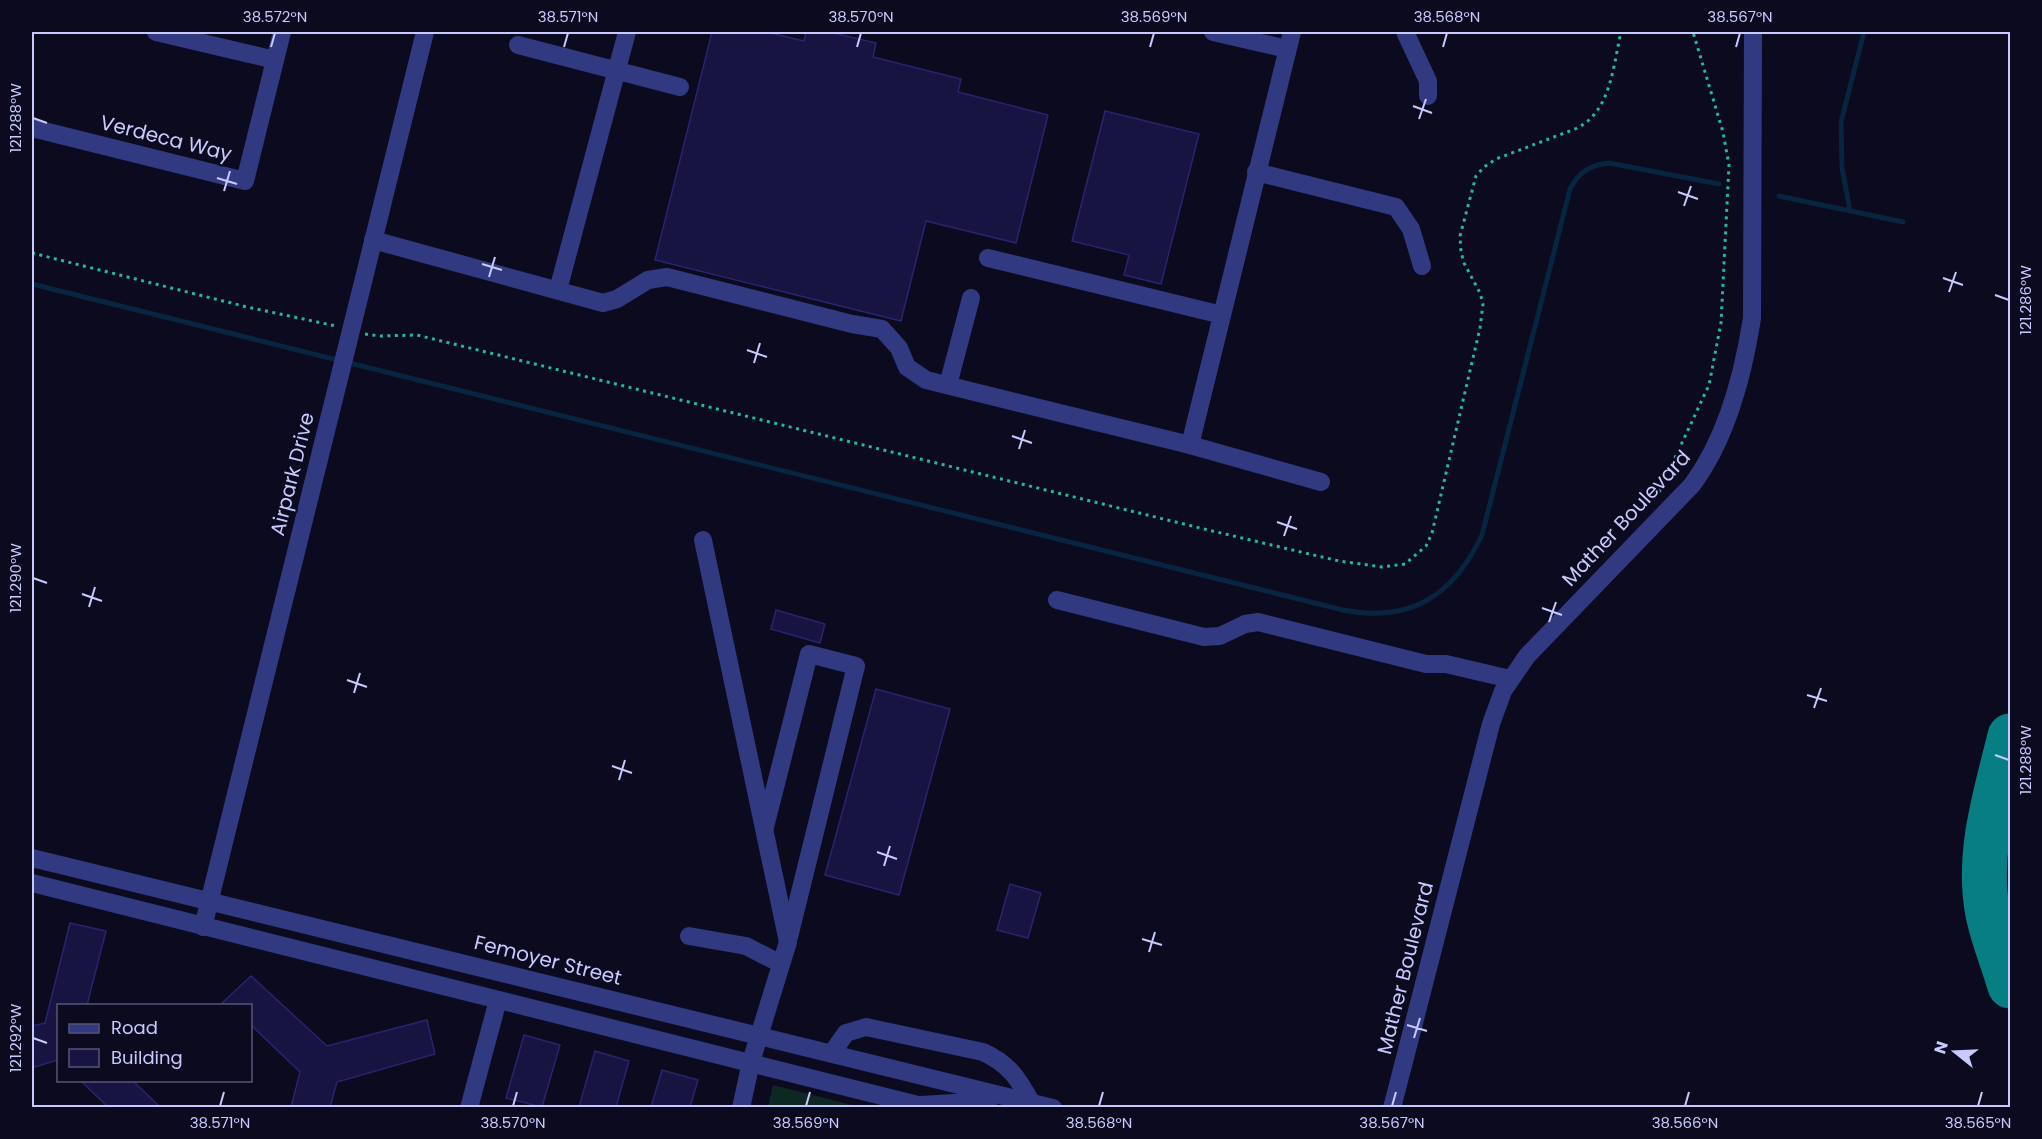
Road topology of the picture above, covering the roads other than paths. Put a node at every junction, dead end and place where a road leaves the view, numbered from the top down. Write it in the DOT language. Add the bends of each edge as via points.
graph roads {
  1 [pos="156,32"];
  2 [pos="282,32"];
  3 [pos="425,32"];
  4 [pos="627,32"];
  5 [pos="1214,32"];
  6 [pos="1292,32"];
  7 [pos="1405,32"];
  8 [pos="1754,32"];
  9 [pos="518,45"];
  10 [pos="1287,49"];
  11 [pos="275,60"];
  12 [pos="617,71"];
  13 [pos="680,87"];
  14 [pos="1428,96"];
  15 [pos="32,128"];
  16 [pos="1256,172"];
  17 [pos="373,240"];
  18 [pos="988,258"];
  19 [pos="1422,266"];
  20 [pos="558,290"];
  21 [pos="971,298"];
  22 [pos="1222,315"];
  23 [pos="948,385"];
  24 [pos="1190,445"];
  25 [pos="1322,482"];
  26 [pos="703,540"];
  27 [pos="1057,600"];
  28 [pos="1510,680"];
  29 [pos="764,831"];
  30 [pos="32,858"];
  31 [pos="32,884"];
  32 [pos="210,901"];
  33 [pos="203,927"];
  34 [pos="689,936"];
  35 [pos="788,942"];
  36 [pos="781,964"];
  37 [pos="498,1000"];
  38 [pos="759,1036"];
  39 [pos="832,1053"];
  40 [pos="751,1062"];
  41 [pos="1030,1105"];
  42 [pos="925,1106"];
  43 [pos="469,1107"];
  44 [pos="741,1107"];
  45 [pos="989,1107"];
  46 [pos="1053,1107"];
  47 [pos="1392,1107"];
  1 -- 11 [label="street"];
  2 -- 11 [label="street, Verdeca Way"];
  3 -- 17 [label="street, Airpark Drive"];
  4 -- 12 [label="street"];
  5 -- 10 [label="street"];
  6 -- 10 [label="street"];
  7 -- 14 [label="street" via="1428,81"];
  8 -- 28 [label="street, Mather Boulevard" via="1752,318 1721,436 1692,485 1527,656"];
  9 -- 12 [label="street"];
  10 -- 16 [label="street"];
  11 -- 15 [label="street, Verdeca Way" via="245,181"];
  12 -- 13 [label="street"];
  12 -- 20 [label="street"];
  16 -- 19 [label="street" via="1396,207 1411,229"];
  16 -- 22 [label="street"];
  17 -- 20 [label="street"];
  17 -- 32 [label="street, Airpark Drive"];
  18 -- 22 [label="street"];
  20 -- 23 [label="street" via="603,303 648,280 667,277 882,329 899,348 907,367 926,380"];
  21 -- 23 [label="street"];
  22 -- 24 [label="street"];
  23 -- 24 [label="street"];
  24 -- 25 [label="street"];
  26 -- 29 [label="street"];
  27 -- 28 [label="street" via="1204,637 1220,636 1258,622 1426,664 1446,664"];
  28 -- 47 [label="street, Mather Boulevard" via="1491,724"];
  29 -- 35 [label="street"];
  29 -- 35 [label="street" via="809,654 856,666"];
  30 -- 32 [label="street, Femoyer Street"];
  31 -- 33 [label="street"];
  32 -- 33 [label="street, Airpark Drive"];
  32 -- 38 [label="street, Femoyer Street"];
  33 -- 37 [label="street"];
  34 -- 36 [label="street" via="746,946"];
  35 -- 36 [label="street"];
  36 -- 38 [label="street"];
  37 -- 40 [label="street"];
  37 -- 43 [label="street"];
  38 -- 39 [label="street, Femoyer Street"];
  38 -- 40 [label="street"];
  39 -- 41 [label="street, Femoyer Street"];
  39 -- 41 [label="street" via="846,1033 866,1027 983,1052 998,1059 1017,1077"];
  40 -- 42 [label="street"];
  40 -- 44 [label="street"];
  41 -- 46 [label="street, Femoyer Street"];
  42 -- 45 [label="street" via="969,1102"];
}
